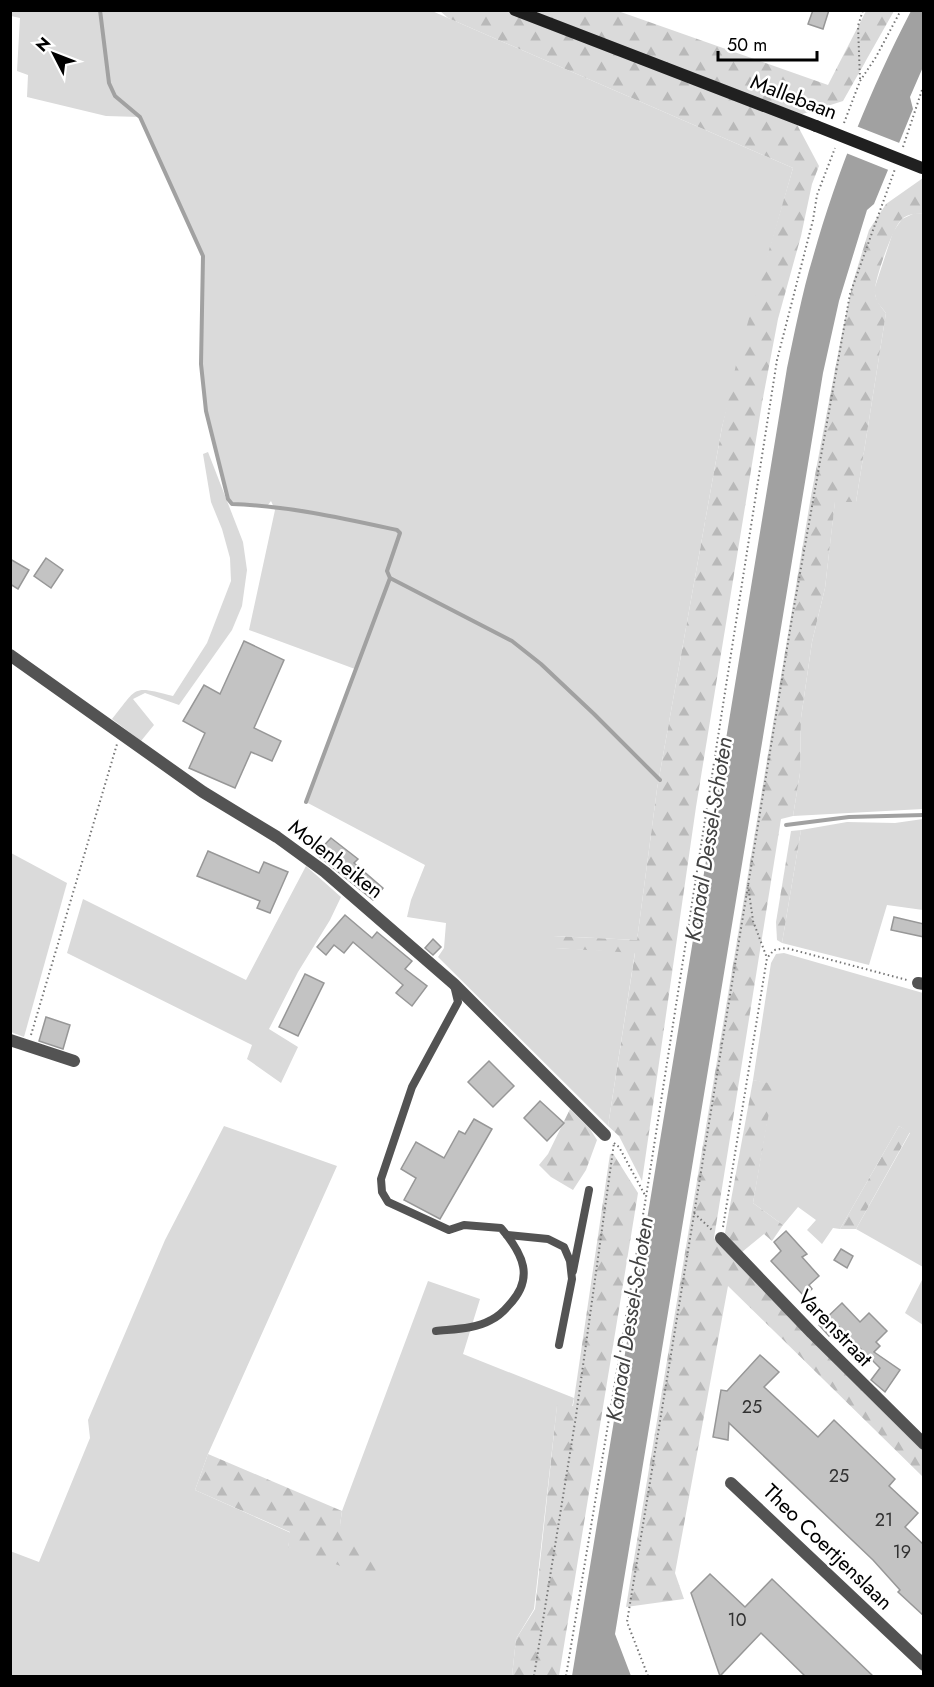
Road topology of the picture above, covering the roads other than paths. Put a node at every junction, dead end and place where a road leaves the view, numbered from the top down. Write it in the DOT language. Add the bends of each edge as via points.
graph roads {
  1 [pos="515,10"];
  2 [pos="923,168"];
  3 [pos="10,655"];
  4 [pos="454,984"];
  5 [pos="10,1041"];
  6 [pos="74,1061"];
  7 [pos="610,1139"];
  8 [pos="589,1190"];
  9 [pos="507,1235"];
  10 [pos="721,1238"];
  11 [pos="572,1279"];
  12 [pos="436,1331"];
  13 [pos="559,1345"];
  14 [pos="924,1444"];
  15 [pos="731,1483"];
  16 [pos="924,1665"];
  1 -- 2 [label="main road, Mallebaan, bridge"];
  3 -- 4 [label="street, Molenheiken" via="203,792 301,854"];
  4 -- 7 [label="street, Molenheiken"];
  4 -- 9 [label="lane" via="458,1002 412,1087 381,1179 382,1192 388,1202 449,1230 464,1225 482,1226 501,1228"];
  5 -- 6 [label="street"];
  8 -- 11 [label="lane"];
  9 -- 11 [label="lane" via="548,1239 564,1247"];
  9 -- 12 [label="lane" via="524,1267 524,1282 516,1298 492,1320"];
  10 -- 14 [label="street, Varenstraat"];
  11 -- 13 [label="lane"];
  15 -- 16 [label="street, Theo Coertjenslaan"];
}
